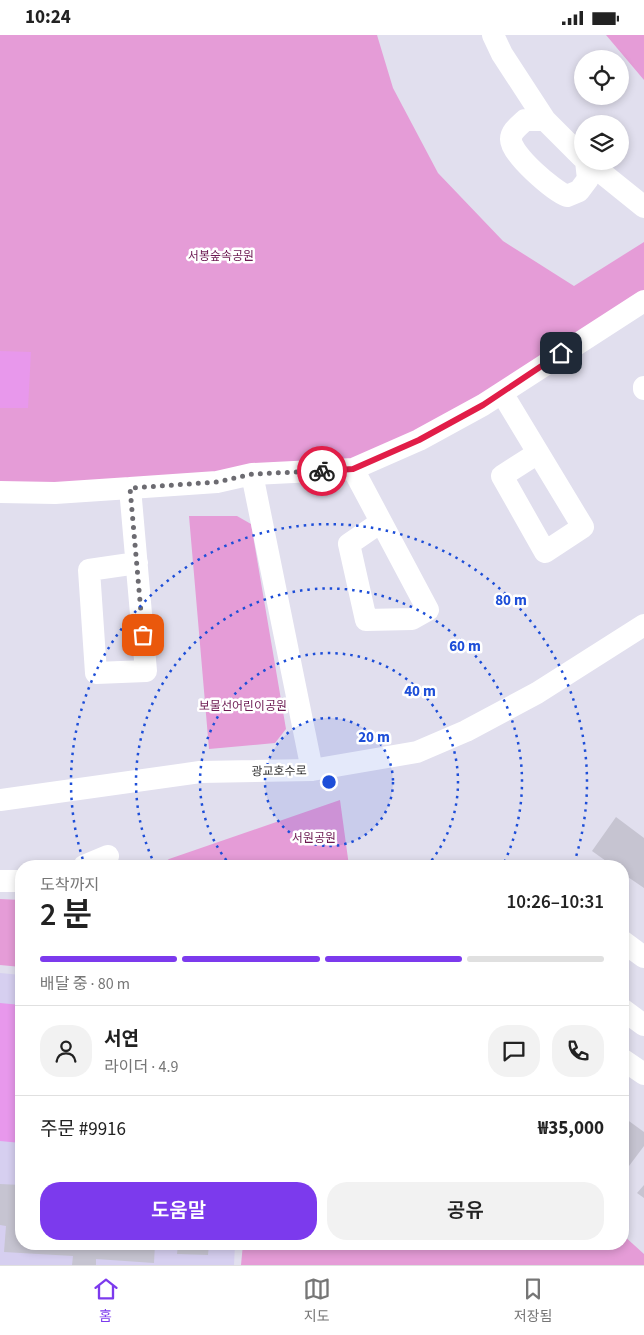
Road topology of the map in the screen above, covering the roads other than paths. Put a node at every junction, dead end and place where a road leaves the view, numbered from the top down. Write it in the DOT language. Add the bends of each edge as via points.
graph roads {
  1 [pos="493,35"];
  2 [pos="545,120"];
  3 [pos="574,149"];
  4 [pos="587,170"];
  5 [pos="597,170"];
  6 [pos="644,207"];
  7 [pos="643,304"];
  8 [pos="502,393"];
  9 [pos="538,453"];
  10 [pos="353,469"];
  11 [pos="252,474"];
  12 [pos="130,488"];
  13 [pos="0,492"];
  14 [pos="381,522"];
  15 [pos="137,563"];
  16 [pos="644,625"];
  17 [pos="312,770"];
  18 [pos="0,800"];
  19 [pos="108,856"];
  20 [pos="98,860"];
  21 [pos="0,881"];
  22 [pos="15,881"];
  23 [pos="629,946"];
  24 [pos="644,957"];
  25 [pos="629,1014"];
  26 [pos="644,1025"];
  27 [pos="629,1064"];
  28 [pos="644,1075"];
  1 -- 2 [label="street"];
  2 -- 3 [label="street"];
  2 -- 4 [label="street" via="525,120 513,132 514,150 556,192 567,196 579,191 588,179"];
  5 -- 6 [label="street"];
  7 -- 8 [label="street"];
  8 -- 9 [label="street"];
  8 -- 10 [label="street" via="419,440"];
  10 -- 11 [label="street"];
  10 -- 14 [label="street"];
  11 -- 12 [label="street" via="217,482"];
  11 -- 17 [label="street"];
  12 -- 13 [label="street" via="55,493"];
  12 -- 15 [label="street"];
  15 -- 15 [label="street" via="146,671 96,673 89,570"];
  16 -- 17 [label="street, 광교호수로" via="537,693 466,731 417,752"];
  17 -- 18 [label="street, 광교호수로" via="200,772"];
  19 -- 20 [label="street"];
  21 -- 22 [label="street"];
  23 -- 24 [label="street"];
  25 -- 26 [label="street"];
  27 -- 28 [label="street"];
}
